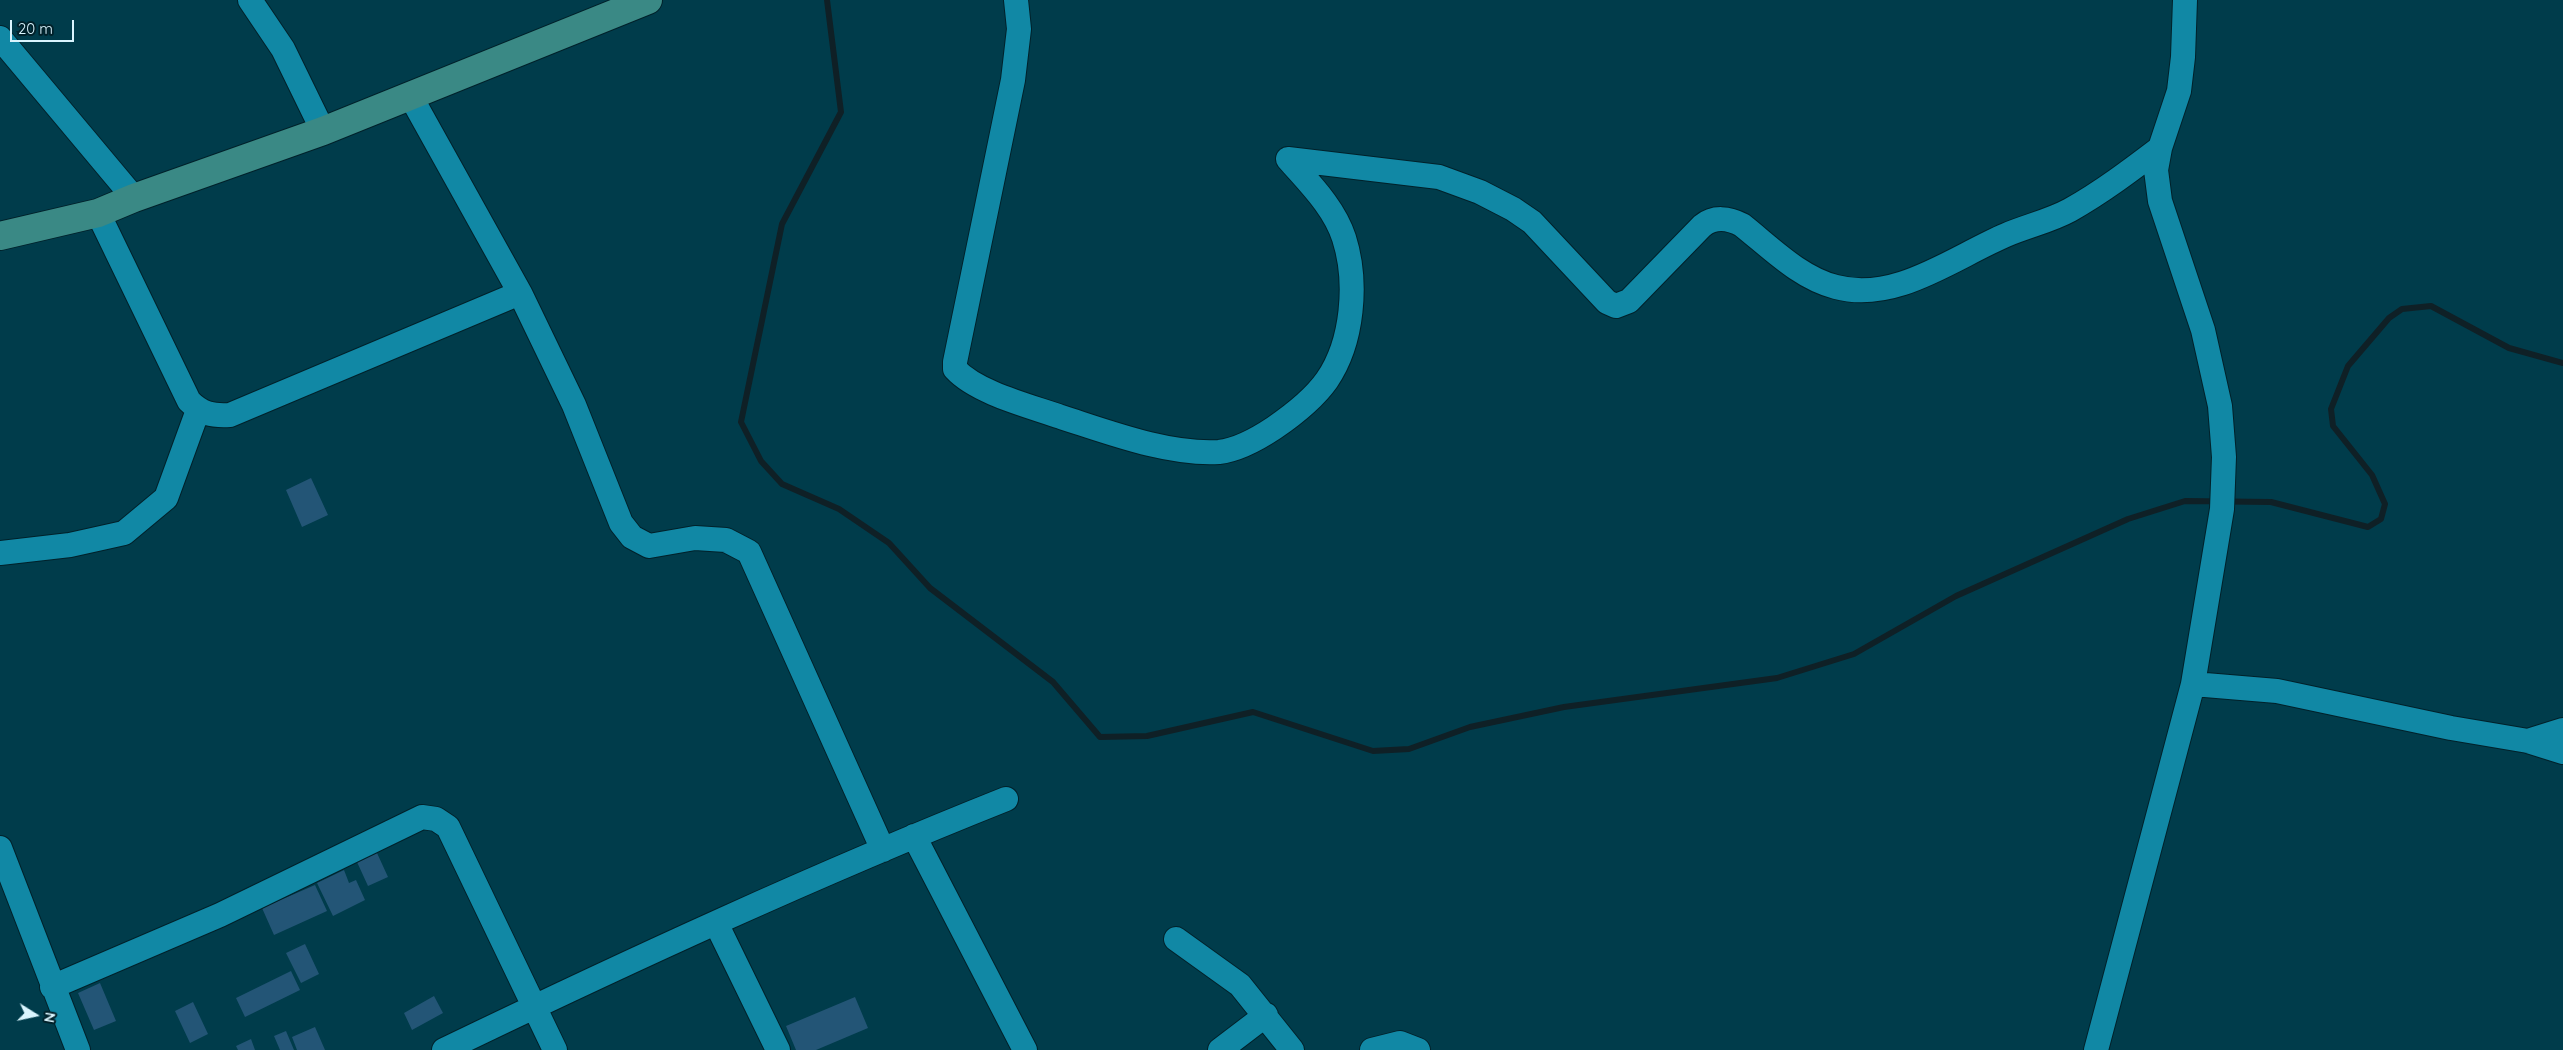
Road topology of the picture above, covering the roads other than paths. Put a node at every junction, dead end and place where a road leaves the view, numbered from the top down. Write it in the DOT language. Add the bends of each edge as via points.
graph roads {
  1 [pos="250,0"];
  2 [pos="648,0"];
  3 [pos="1016,0"];
  4 [pos="2185,0"];
  5 [pos="0,38"];
  6 [pos="411,97"];
  7 [pos="323,131"];
  8 [pos="2160,148"];
  9 [pos="134,198"];
  10 [pos="98,213"];
  11 [pos="0,236"];
  12 [pos="520,293"];
  13 [pos="198,410"];
  14 [pos="0,553"];
  15 [pos="2193,684"];
  16 [pos="2563,730"];
  17 [pos="2528,741"];
  18 [pos="2563,752"];
  19 [pos="1006,799"];
  20 [pos="914,836"];
  21 [pos="0,848"];
  22 [pos="884,850"];
  23 [pos="716,923"];
  24 [pos="1176,939"];
  25 [pos="52,987"];
  26 [pos="534,1007"];
  27 [pos="1266,1015"];
  28 [pos="78,1050"];
  29 [pos="444,1050"];
  30 [pos="555,1050"];
  31 [pos="778,1050"];
  32 [pos="1025,1050"];
  33 [pos="1220,1050"];
  34 [pos="1292,1050"];
  35 [pos="1372,1050"];
  36 [pos="1418,1050"];
  37 [pos="2096,1050"];
  1 -- 7 [label="street" via="283,49"];
  2 -- 6 [label="street"];
  3 -- 8 [label="street" via="1019,29 1013,80 955,369 969,380 1000,395 1053,414 1116,435 1182,450 1220,452 1268,432 1297,412 1326,381 1339,357 1348,325 1352,286 1344,238 1329,206 1288,159 1439,177 1480,192 1532,222 1607,302 1616,306 1629,301 1709,220 1721,219 1742,225 1794,267 1819,281 1837,288 1866,290 1892,287 2068,211 2108,187"];
  4 -- 8 [label="street" via="2179,91"];
  5 -- 9 [label="street"];
  6 -- 7 [label="street"];
  6 -- 12 [label="street"];
  7 -- 9 [label="street"];
  8 -- 15 [label="street" via="2156,170 2160,201 2203,330 2220,406 2224,457 2217,549"];
  9 -- 10 [label="street"];
  10 -- 11 [label="street"];
  10 -- 13 [label="street" via="188,401"];
  12 -- 13 [label="street" via="230,415 213,416"];
  12 -- 22 [label="street" via="574,405 621,523 632,537 649,546 695,538 726,540 749,552"];
  13 -- 14 [label="street" via="166,498 124,533 70,545"];
  15 -- 17 [label="street" via="2277,691"];
  15 -- 37 [label="street"];
  16 -- 17 [label="street"];
  17 -- 18 [label="street"];
  19 -- 20 [label="street"];
  20 -- 22 [label="street"];
  20 -- 32 [label="street"];
  21 -- 25 [label="street"];
  22 -- 23 [label="street"];
  23 -- 26 [label="street"];
  23 -- 31 [label="street"];
  24 -- 27 [label="street" via="1240,985"];
  25 -- 26 [label="street" via="220,914 422,817 436,819 448,827"];
  25 -- 28 [label="street"];
  26 -- 29 [label="street"];
  26 -- 30 [label="street"];
  27 -- 33 [label="street"];
  27 -- 34 [label="street"];
  35 -- 36 [label="street" via="1400,1043"];
}
